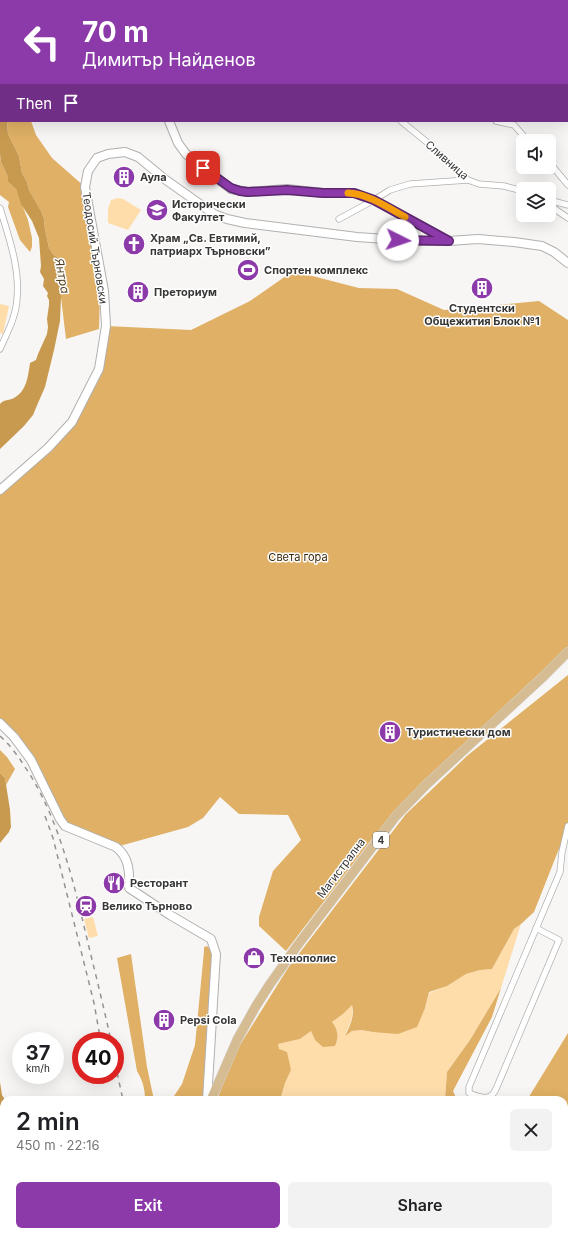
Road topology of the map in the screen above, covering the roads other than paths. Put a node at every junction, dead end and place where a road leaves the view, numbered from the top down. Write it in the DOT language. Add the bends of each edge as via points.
graph roads {
  1 [pos="169,122"];
  2 [pos="402,122"];
  3 [pos="500,122"];
  4 [pos="522,134"];
  5 [pos="556,170"];
  6 [pos="468,180"];
  7 [pos="568,185"];
  8 [pos="516,189"];
  9 [pos="374,200"];
  10 [pos="556,202"];
  11 [pos="568,205"];
  12 [pos="0,208"];
  13 [pos="556,210"];
  14 [pos="568,218"];
  15 [pos="339,219"];
  16 [pos="449,241"];
  17 [pos="568,262"];
  18 [pos="0,349"];
  19 [pos="0,490"];
  20 [pos="568,652"];
  21 [pos="568,658"];
  22 [pos="0,724"];
  23 [pos="568,826"];
  24 [pos="536,928"];
  25 [pos="231,1054"];
  26 [pos="207,1096"];
  27 [pos="213,1096"];
  28 [pos="474,1096"];
  29 [pos="490,1096"];
  1 -- 9 [label="street" via="178,143 186,154 231,188 248,192 287,190 354,193"];
  2 -- 6 [label="street, Сливница"];
  3 -- 4 [label="street" via="514,125"];
  5 -- 7 [label="street"];
  6 -- 8 [label="street, Сливница"];
  6 -- 9 [label="street" via="410,184 390,190"];
  9 -- 15 [label="street"];
  9 -- 16 [label="street"];
  10 -- 11 [label="street"];
  12 -- 18 [label="street" via="16,269 18,290 13,318"];
  13 -- 14 [label="street"];
  16 -- 17 [label="street, Теодосий Търновски" via="478,239 542,246"];
  16 -- 19 [label="street, Теодосий Търновски" via="357,236 239,222 214,214 138,157 125,152 97,158 88,171 85,187 104,291 106,326 99,369 72,422 48,448"];
  20 -- 25 [label="main road, Магистрална / 4" via="396,816 270,984"];
  21 -- 25 [label="main road, Магистрална / 4" via="428,787 398,818 290,960 258,1007"];
  22 -- 26 [label="street" via="14,737 31,760 65,826 123,852 128,864 129,888 210,939 216,954"];
  23 -- 24 [label="street" via="560,872"];
  24 -- 28 [label="street" via="469,1087 470,1093"];
  24 -- 29 [label="street" via="559,940 496,1089"];
  25 -- 27 [label="main road, Магистрална / 4"];
}
